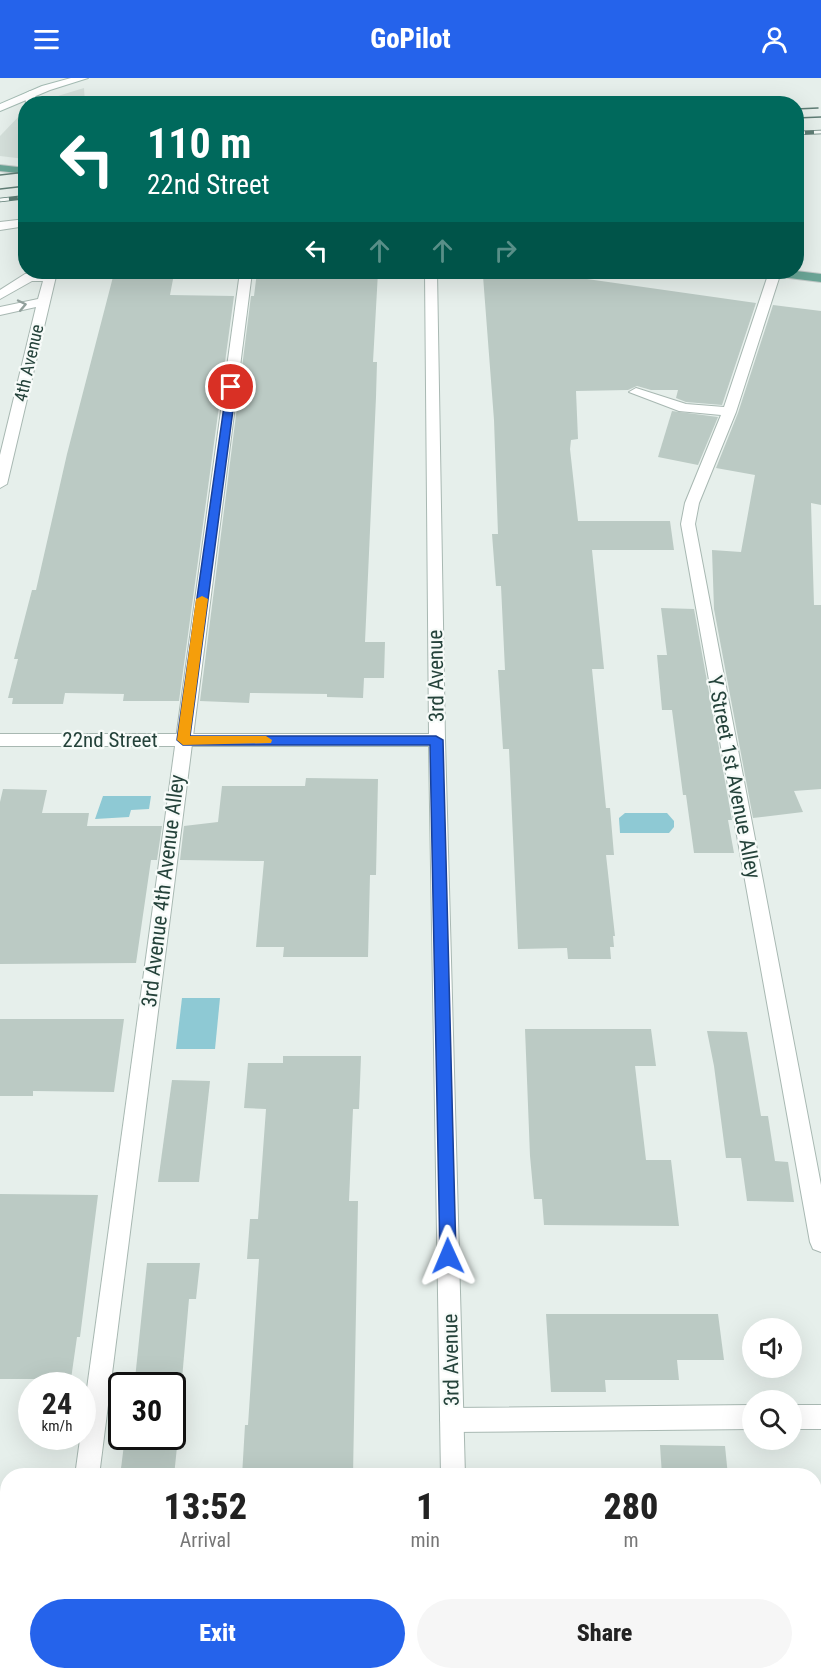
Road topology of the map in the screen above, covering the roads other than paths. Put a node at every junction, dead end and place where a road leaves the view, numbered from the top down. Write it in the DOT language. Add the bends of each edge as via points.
graph roads {
  1 [pos="83,78"];
  2 [pos="58,81"];
  3 [pos="36,96"];
  4 [pos="5,106"];
  5 [pos="0,114"];
  6 [pos="0,168"];
  7 [pos="18,170"];
  8 [pos="18,224"];
  9 [pos="0,228"];
  10 [pos="18,231"];
  11 [pos="804,276"];
  12 [pos="821,278"];
  13 [pos="26,279"];
  14 [pos="51,279"];
  15 [pos="245,279"];
  16 [pos="431,279"];
  17 [pos="772,279"];
  18 [pos="0,295"];
  19 [pos="44,302"];
  20 [pos="0,311"];
  21 [pos="636,392"];
  22 [pos="729,412"];
  23 [pos="0,484"];
  24 [pos="0,740"];
  25 [pos="183,740"];
  26 [pos="436,740"];
  27 [pos="821,1242"];
  28 [pos="742,1417"];
  29 [pos="802,1417"];
  30 [pos="821,1417"];
  31 [pos="452,1420"];
  32 [pos="88,1468"];
  33 [pos="453,1468"];
  1 -- 2 [label="street"];
  2 -- 3 [label="street"];
  4 -- 5 [label="street"];
  6 -- 7 [label="main road"];
  8 -- 9 [label="street"];
  9 -- 10 [label="street"];
  11 -- 12 [label="main road"];
  13 -- 18 [label="street"];
  14 -- 19 [label="street, 4th Avenue"];
  15 -- 25 [label="street, 3rd Avenue 4th Avenue Alley"];
  16 -- 26 [label="street, 3rd Avenue"];
  17 -- 22 [label="street, Y Street 1st Avenue Alley"];
  20 -- 19 [label="street, one-way"];
  19 -- 23 [label="street, 4th Avenue"];
  21 -- 22 [label="street" via="684,408"];
  22 -- 27 [label="street, Y Street 1st Avenue Alley" via="692,503 689,538"];
  24 -- 25 [label="street, 22nd Street"];
  25 -- 26 [label="street, 22nd Street"];
  25 -- 32 [label="street, 3rd Avenue 4th Avenue Alley"];
  26 -- 31 [label="street, 3rd Avenue"];
  28 -- 31 [label="street"];
  29 -- 30 [label="street"];
  31 -- 33 [label="street, 3rd Avenue"];
}
